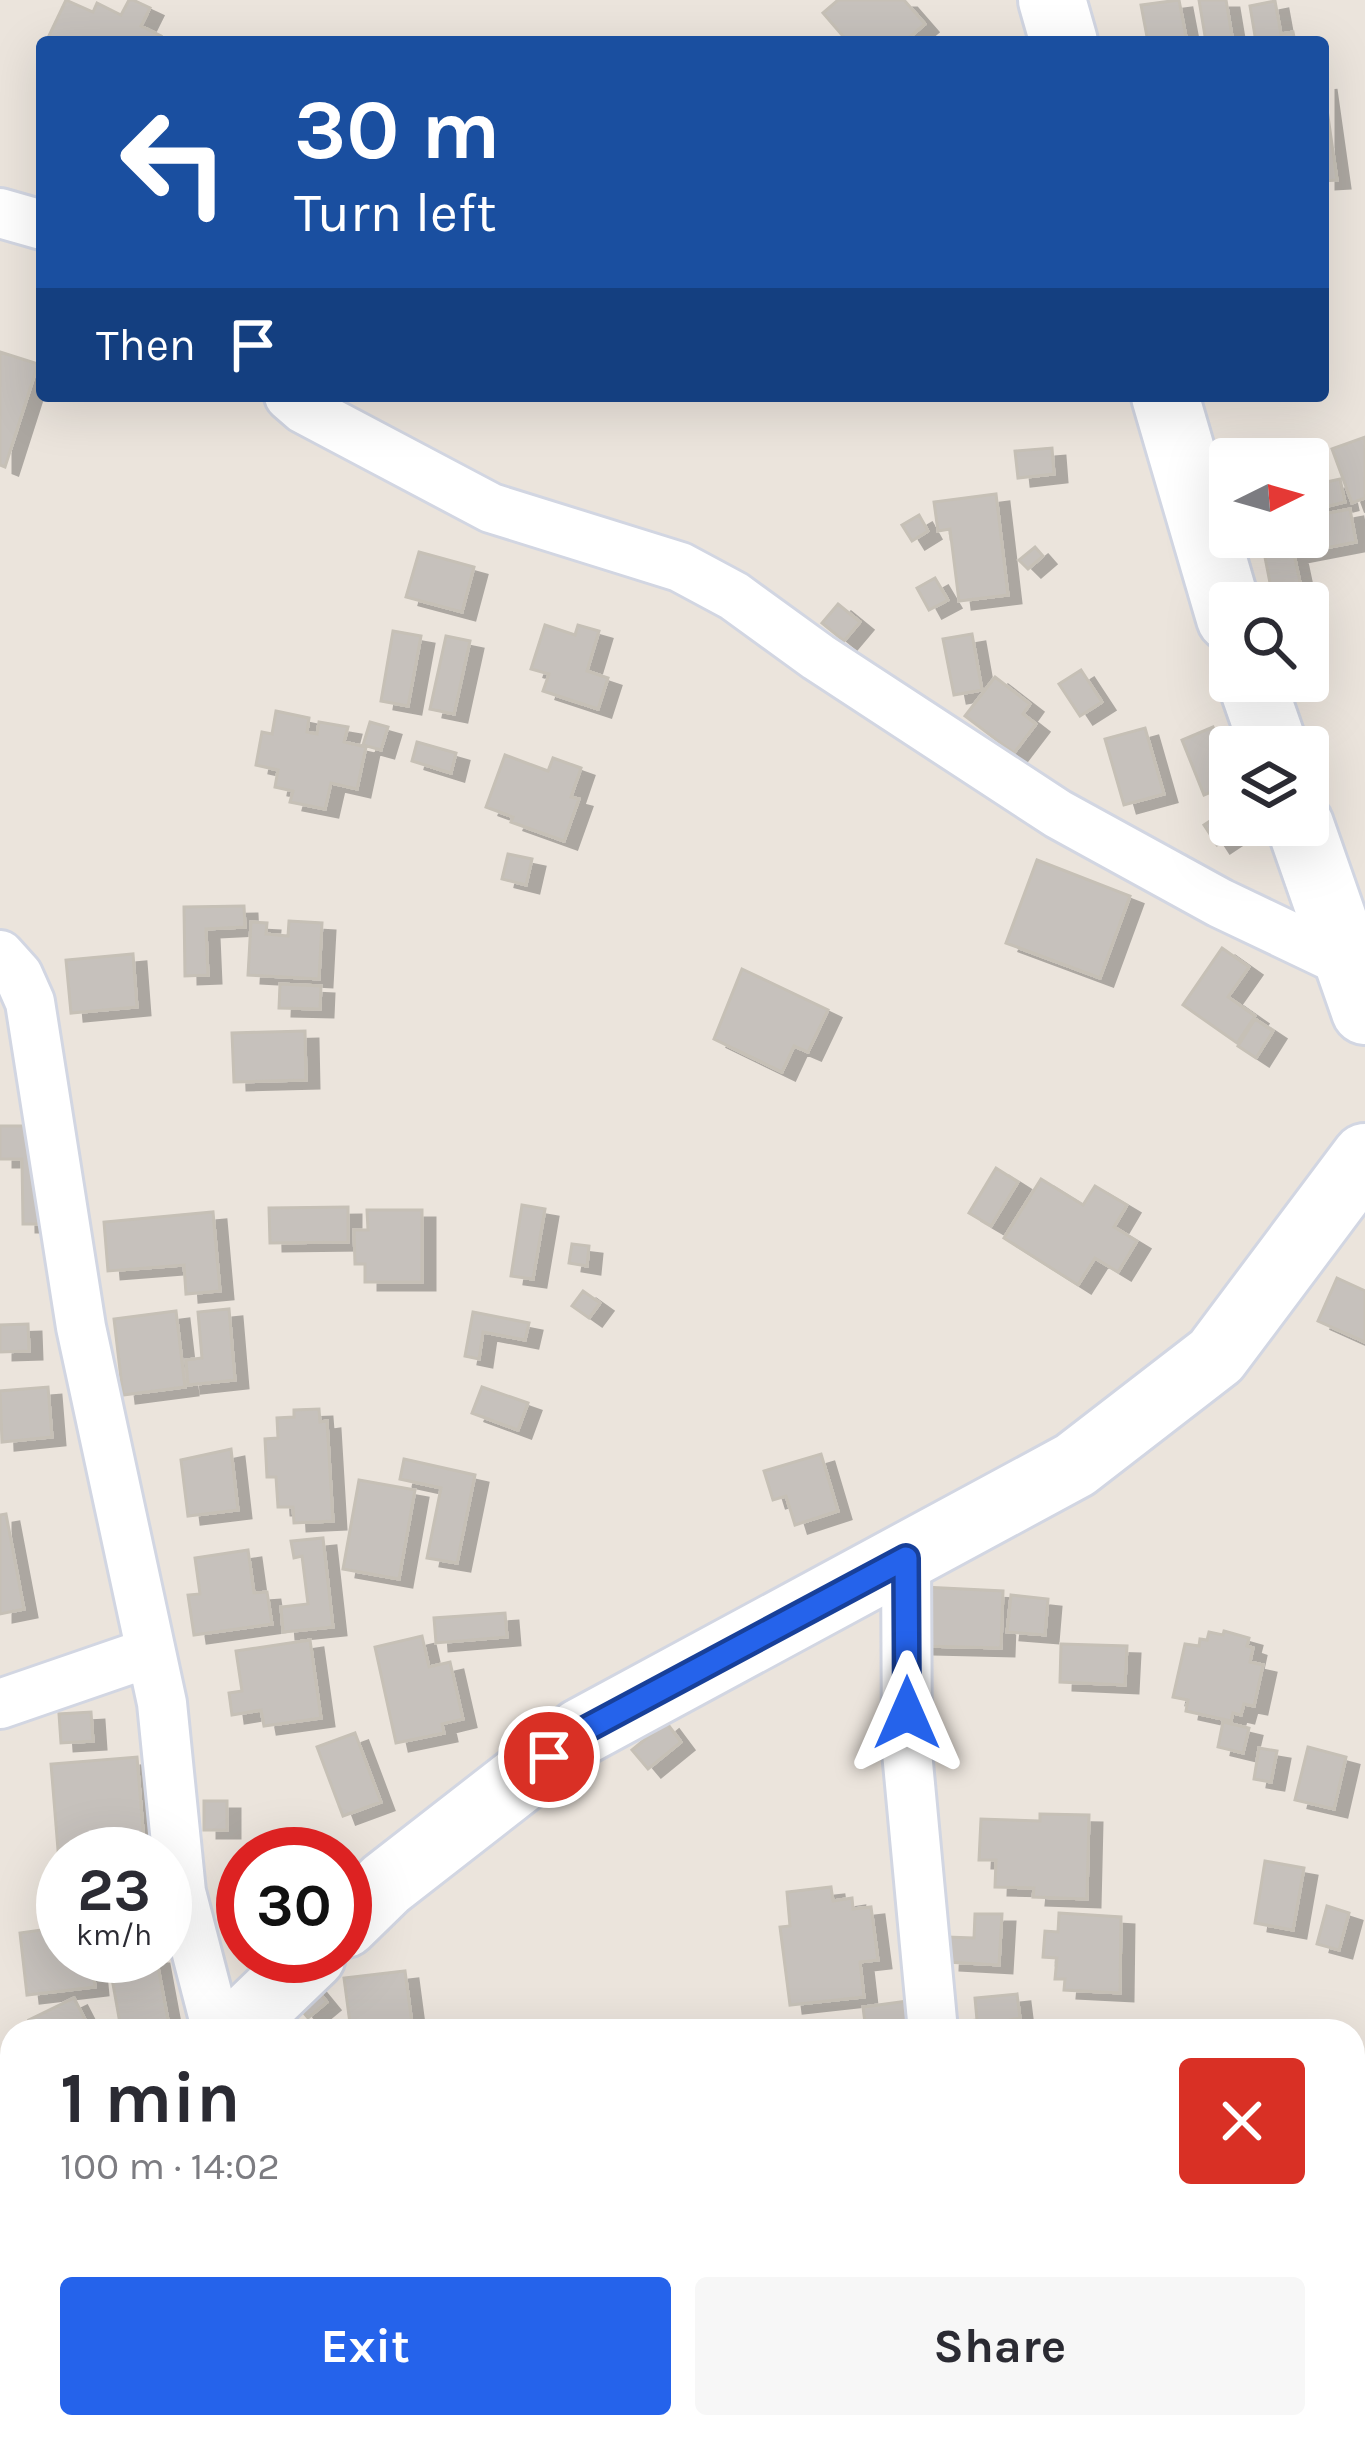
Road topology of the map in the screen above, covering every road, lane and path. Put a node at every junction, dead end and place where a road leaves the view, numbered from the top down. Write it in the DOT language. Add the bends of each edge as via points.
graph roads {
  1 [pos="1052,0"];
  2 [pos="1062,36"];
  3 [pos="0,213"];
  4 [pos="36,223"];
  5 [pos="296,402"];
  6 [pos="1167,402"];
  7 [pos="1219,582"];
  8 [pos="1307,846"];
  9 [pos="0,955"];
  10 [pos="1360,995"];
  11 [pos="1365,1157"];
  12 [pos="906,1558"];
  13 [pos="151,1652"];
  14 [pos="0,1704"];
  15 [pos="372,1898"];
  16 [pos="284,1983"];
  17 [pos="214,2019"];
  18 [pos="246,2019"];
  19 [pos="932,2019"];
  1 -- 2 [label="street"];
  3 -- 4 [label="street"];
  5 -- 10 [label="street" via="491,508 680,567 734,596 1058,814 1220,903"];
  6 -- 7 [label="street"];
  8 -- 10 [label="street"];
  9 -- 13 [label="street" via="30,1002 81,1327"];
  11 -- 12 [label="street" via="1216,1356 1075,1465"];
  12 -- 15 [label="street" via="581,1732"];
  12 -- 19 [label="street" via="907,1752"];
  13 -- 14 [label="street"];
  13 -- 17 [label="street" via="182,1892"];
  16 -- 18 [label="street"];
}
